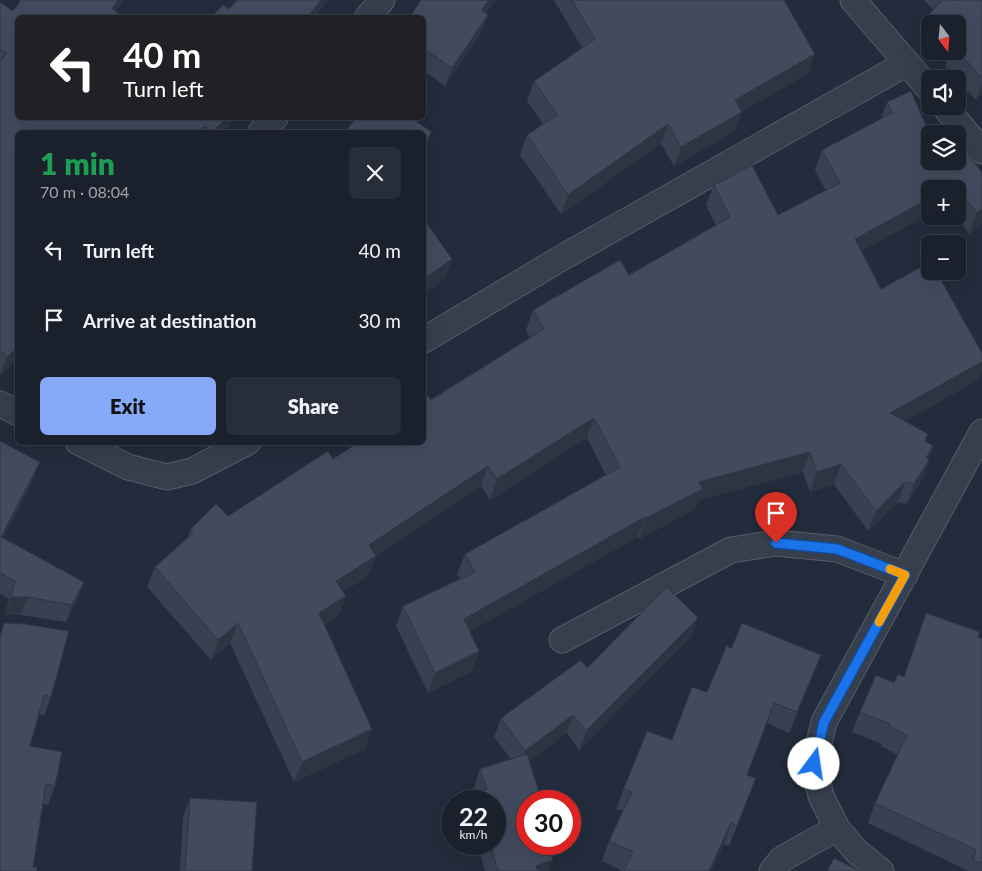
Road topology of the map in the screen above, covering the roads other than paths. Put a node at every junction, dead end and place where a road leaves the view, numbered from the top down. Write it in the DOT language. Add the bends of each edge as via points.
graph roads {
  1 [pos="382,0"];
  2 [pos="853,0"];
  3 [pos="370,15"];
  4 [pos="907,63"];
  5 [pos="921,79"];
  6 [pos="952,115"];
  7 [pos="273,120"];
  8 [pos="263,130"];
  9 [pos="982,151"];
  10 [pos="426,339"];
  11 [pos="0,404"];
  12 [pos="15,412"];
  13 [pos="982,432"];
  14 [pos="84,445"];
  15 [pos="242,445"];
  16 [pos="905,575"];
  17 [pos="562,640"];
  18 [pos="837,828"];
  19 [pos="772,871"];
  20 [pos="881,871"];
  1 -- 3 [label="street"];
  2 -- 4 [label="street"];
  4 -- 5 [label="street"];
  4 -- 10 [label="street" via="565,256"];
  6 -- 9 [label="street"];
  7 -- 8 [label="street"];
  11 -- 12 [label="street"];
  13 -- 16 [label="street"];
  14 -- 15 [label="street" via="128,466 168,477 192,471"];
  16 -- 17 [label="street" via="837,549 776,543 731,550"];
  16 -- 18 [label="street" via="824,722 814,764 821,796"];
  18 -- 19 [label="street" via="782,859"];
  18 -- 20 [label="street" via="856,851"];
}
